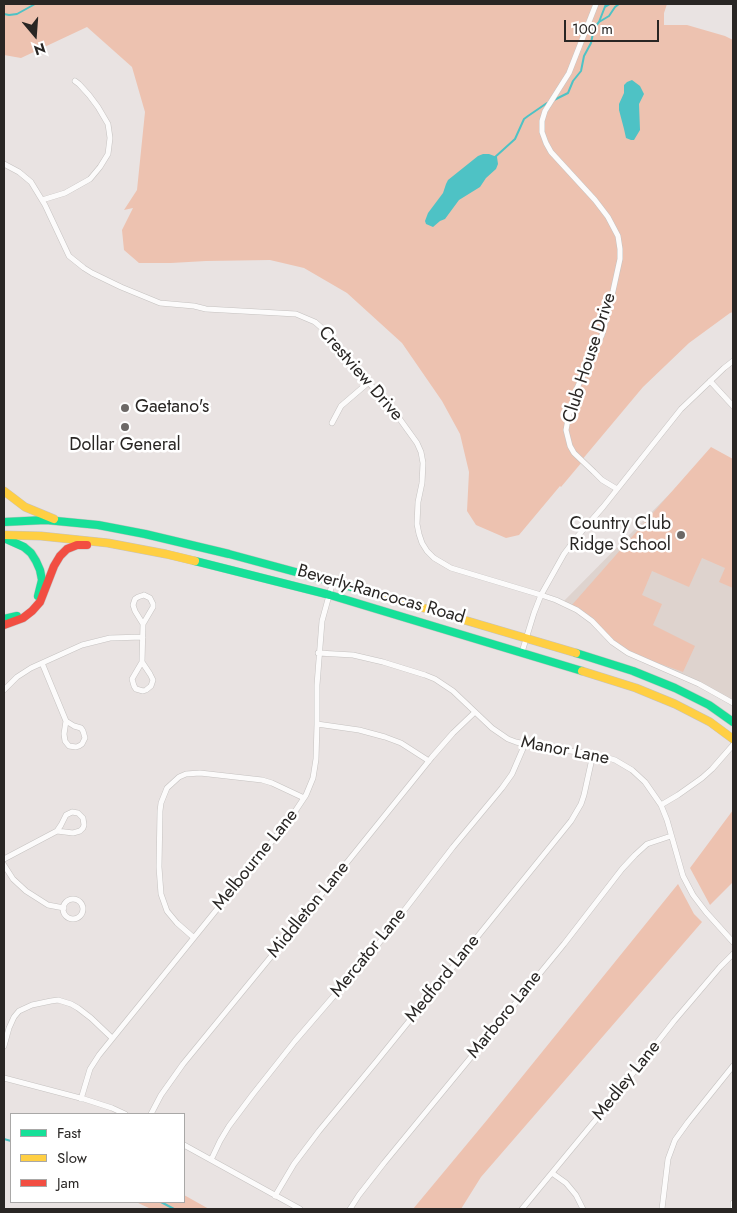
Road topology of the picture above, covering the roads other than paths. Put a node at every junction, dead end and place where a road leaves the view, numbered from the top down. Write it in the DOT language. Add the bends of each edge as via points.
graph roads {
  1 [pos="596,4"];
  2 [pos="75,81"];
  3 [pos="4,164"];
  4 [pos="42,200"];
  5 [pos="733,361"];
  6 [pos="710,381"];
  7 [pos="369,382"];
  8 [pos="733,406"];
  9 [pos="332,423"];
  10 [pos="617,489"];
  11 [pos="4,491"];
  12 [pos="4,522"];
  13 [pos="63,522"];
  14 [pos="4,537"];
  15 [pos="108,543"];
  16 [pos="333,581"];
  17 [pos="330,595"];
  18 [pos="541,595"];
  19 [pos="4,619"];
  20 [pos="142,624"];
  21 [pos="4,625"];
  22 [pos="143,638"];
  23 [pos="526,638"];
  24 [pos="522,652"];
  25 [pos="318,653"];
  26 [pos="142,662"];
  27 [pos="42,663"];
  28 [pos="4,690"];
  29 [pos="733,703"];
  30 [pos="475,712"];
  31 [pos="66,721"];
  32 [pos="733,722"];
  33 [pos="317,724"];
  34 [pos="733,739"];
  35 [pos="525,744"];
  36 [pos="733,745"];
  37 [pos="592,754"];
  38 [pos="429,761"];
  39 [pos="304,798"];
  40 [pos="661,805"];
  41 [pos="57,831"];
  42 [pos="672,836"];
  43 [pos="4,858"];
  44 [pos="4,864"];
  45 [pos="64,908"];
  46 [pos="194,937"];
  47 [pos="733,942"];
  48 [pos="733,954"];
  49 [pos="112,1038"];
  50 [pos="4,1046"];
  51 [pos="733,1066"];
  52 [pos="4,1078"];
  53 [pos="81,1099"];
  54 [pos="123,1113"];
  55 [pos="152,1113"];
  56 [pos="185,1146"];
  57 [pos="211,1160"];
  58 [pos="552,1173"];
  59 [pos="275,1196"];
  60 [pos="733,1203"];
  61 [pos="300,1209"];
  62 [pos="350,1209"];
  63 [pos="522,1209"];
  64 [pos="583,1209"];
  65 [pos="662,1209"];
  66 [pos="732,1209"];
  1 -- 10 [label="street, Club House Drive" via="569,73 545,111 542,132 551,152 595,200 618,236 620,259 602,335 577,388 566,430 574,453"];
  2 -- 4 [label="street" via="89,95 108,124 108,154 90,179 65,193"];
  3 -- 4 [label="street, Crestview Drive" via="31,182"];
  4 -- 7 [label="street, Crestview Drive" via="69,256 84,268 160,304 296,314 315,322"];
  5 -- 6 [label="street"];
  6 -- 8 [label="street"];
  6 -- 10 [label="street" via="681,409"];
  7 -- 9 [label="street" via="342,406"];
  7 -- 18 [label="street, Crestview Drive" via="412,435 421,452 423,463 417,524 427,552 451,568"];
  10 -- 18 [label="street" via="564,554"];
  11 -- 13 [label="main road" via="25,507"];
  12 -- 13 [label="main road, Beverly-Rancocas Road"];
  13 -- 16 [label="main road, Beverly-Rancocas Road" via="145,534"];
  14 -- 15 [label="main road, Beverly-Rancocas Road" via="41,536"];
  14 -- 19 [label="main road" via="31,553 42,580 36,600 28,609"];
  15 -- 17 [label="main road, Beverly-Rancocas Road" via="166,554"];
  15 -- 21 [label="main road" via="77,545 67,549 54,566 40,602 32,612"];
  16 -- 17 [label="street, Melbourne Lane"];
  16 -- 23 [label="main road, Beverly-Rancocas Road"];
  17 -- 24 [label="main road, Beverly-Rancocas Road"];
  17 -- 25 [label="street, Melbourne Lane" via="322,621"];
  18 -- 23 [label="street"];
  18 -- 29 [label="street, Crestview Drive" via="585,615 628,653"];
  20 -- 20 [label="street" via="133,605 138,597 144,595 150,598 153,607"];
  20 -- 22 [label="street"];
  22 -- 26 [label="street"];
  22 -- 27 [label="street" via="101,640"];
  23 -- 24 [label="street"];
  23 -- 32 [label="main road, Beverly-Rancocas Road" via="667,684 709,705"];
  24 -- 34 [label="main road, Beverly-Rancocas Road" via="636,688 675,704 710,722"];
  25 -- 30 [label="street, Manor Lane" via="353,655 425,675 453,691"];
  25 -- 33 [label="street, Melbourne Lane"];
  26 -- 26 [label="street" via="153,680 149,689 143,691 132,683"];
  27 -- 28 [label="street" via="16,677"];
  27 -- 31 [label="street"];
  30 -- 35 [label="street, Manor Lane" via="500,733"];
  30 -- 38 [label="street, Middleton Lane"];
  31 -- 31 [label="street" via="83,731 84,741 79,746 69,746 65,741"];
  33 -- 38 [label="street" via="385,737"];
  33 -- 39 [label="street, Melbourne Lane" via="314,769"];
  35 -- 37 [label="street, Manor Lane"];
  35 -- 57 [label="street, Mercator Lane" via="502,788 228,1126"];
  36 -- 40 [label="street" via="702,778"];
  37 -- 40 [label="street, Manor Lane" via="615,760 632,770"];
  37 -- 59 [label="street, Medford Lane" via="577,813 319,1131"];
  38 -- 55 [label="street, Middleton Lane" via="177,1072"];
  39 -- 46 [label="street, Melbourne Lane"];
  39 -- 46 [label="street" via="267,782 200,773 179,777 167,788 160,811 161,894 172,917"];
  40 -- 42 [label="street, Manor Lane"];
  41 -- 41 [label="street" via="77,833 84,825 83,818 75,812 69,813"];
  41 -- 43 [label="street"];
  42 -- 47 [label="street, Manor Lane" via="693,895"];
  42 -- 62 [label="street, Marboro Lane" via="646,844 622,870"];
  44 -- 45 [label="street" via="26,891 48,905"];
  46 -- 49 [label="street, Melbourne Lane"];
  48 -- 58 [label="street, Medley Lane" via="674,1021"];
  49 -- 50 [label="street" via="78,1008 58,1000 32,1004 19,1011"];
  49 -- 53 [label="street, Melbourne Lane" via="94,1061"];
  51 -- 65 [label="street" via="676,1140 668,1159"];
  52 -- 53 [label="street"];
  53 -- 54 [label="street"];
  56 -- 57 [label="street"];
  57 -- 59 [label="street"];
  58 -- 63 [label="street, Medley Lane"];
  58 -- 64 [label="street" via="566,1183"];
  59 -- 61 [label="street"];
  60 -- 66 [label="street"];
}
